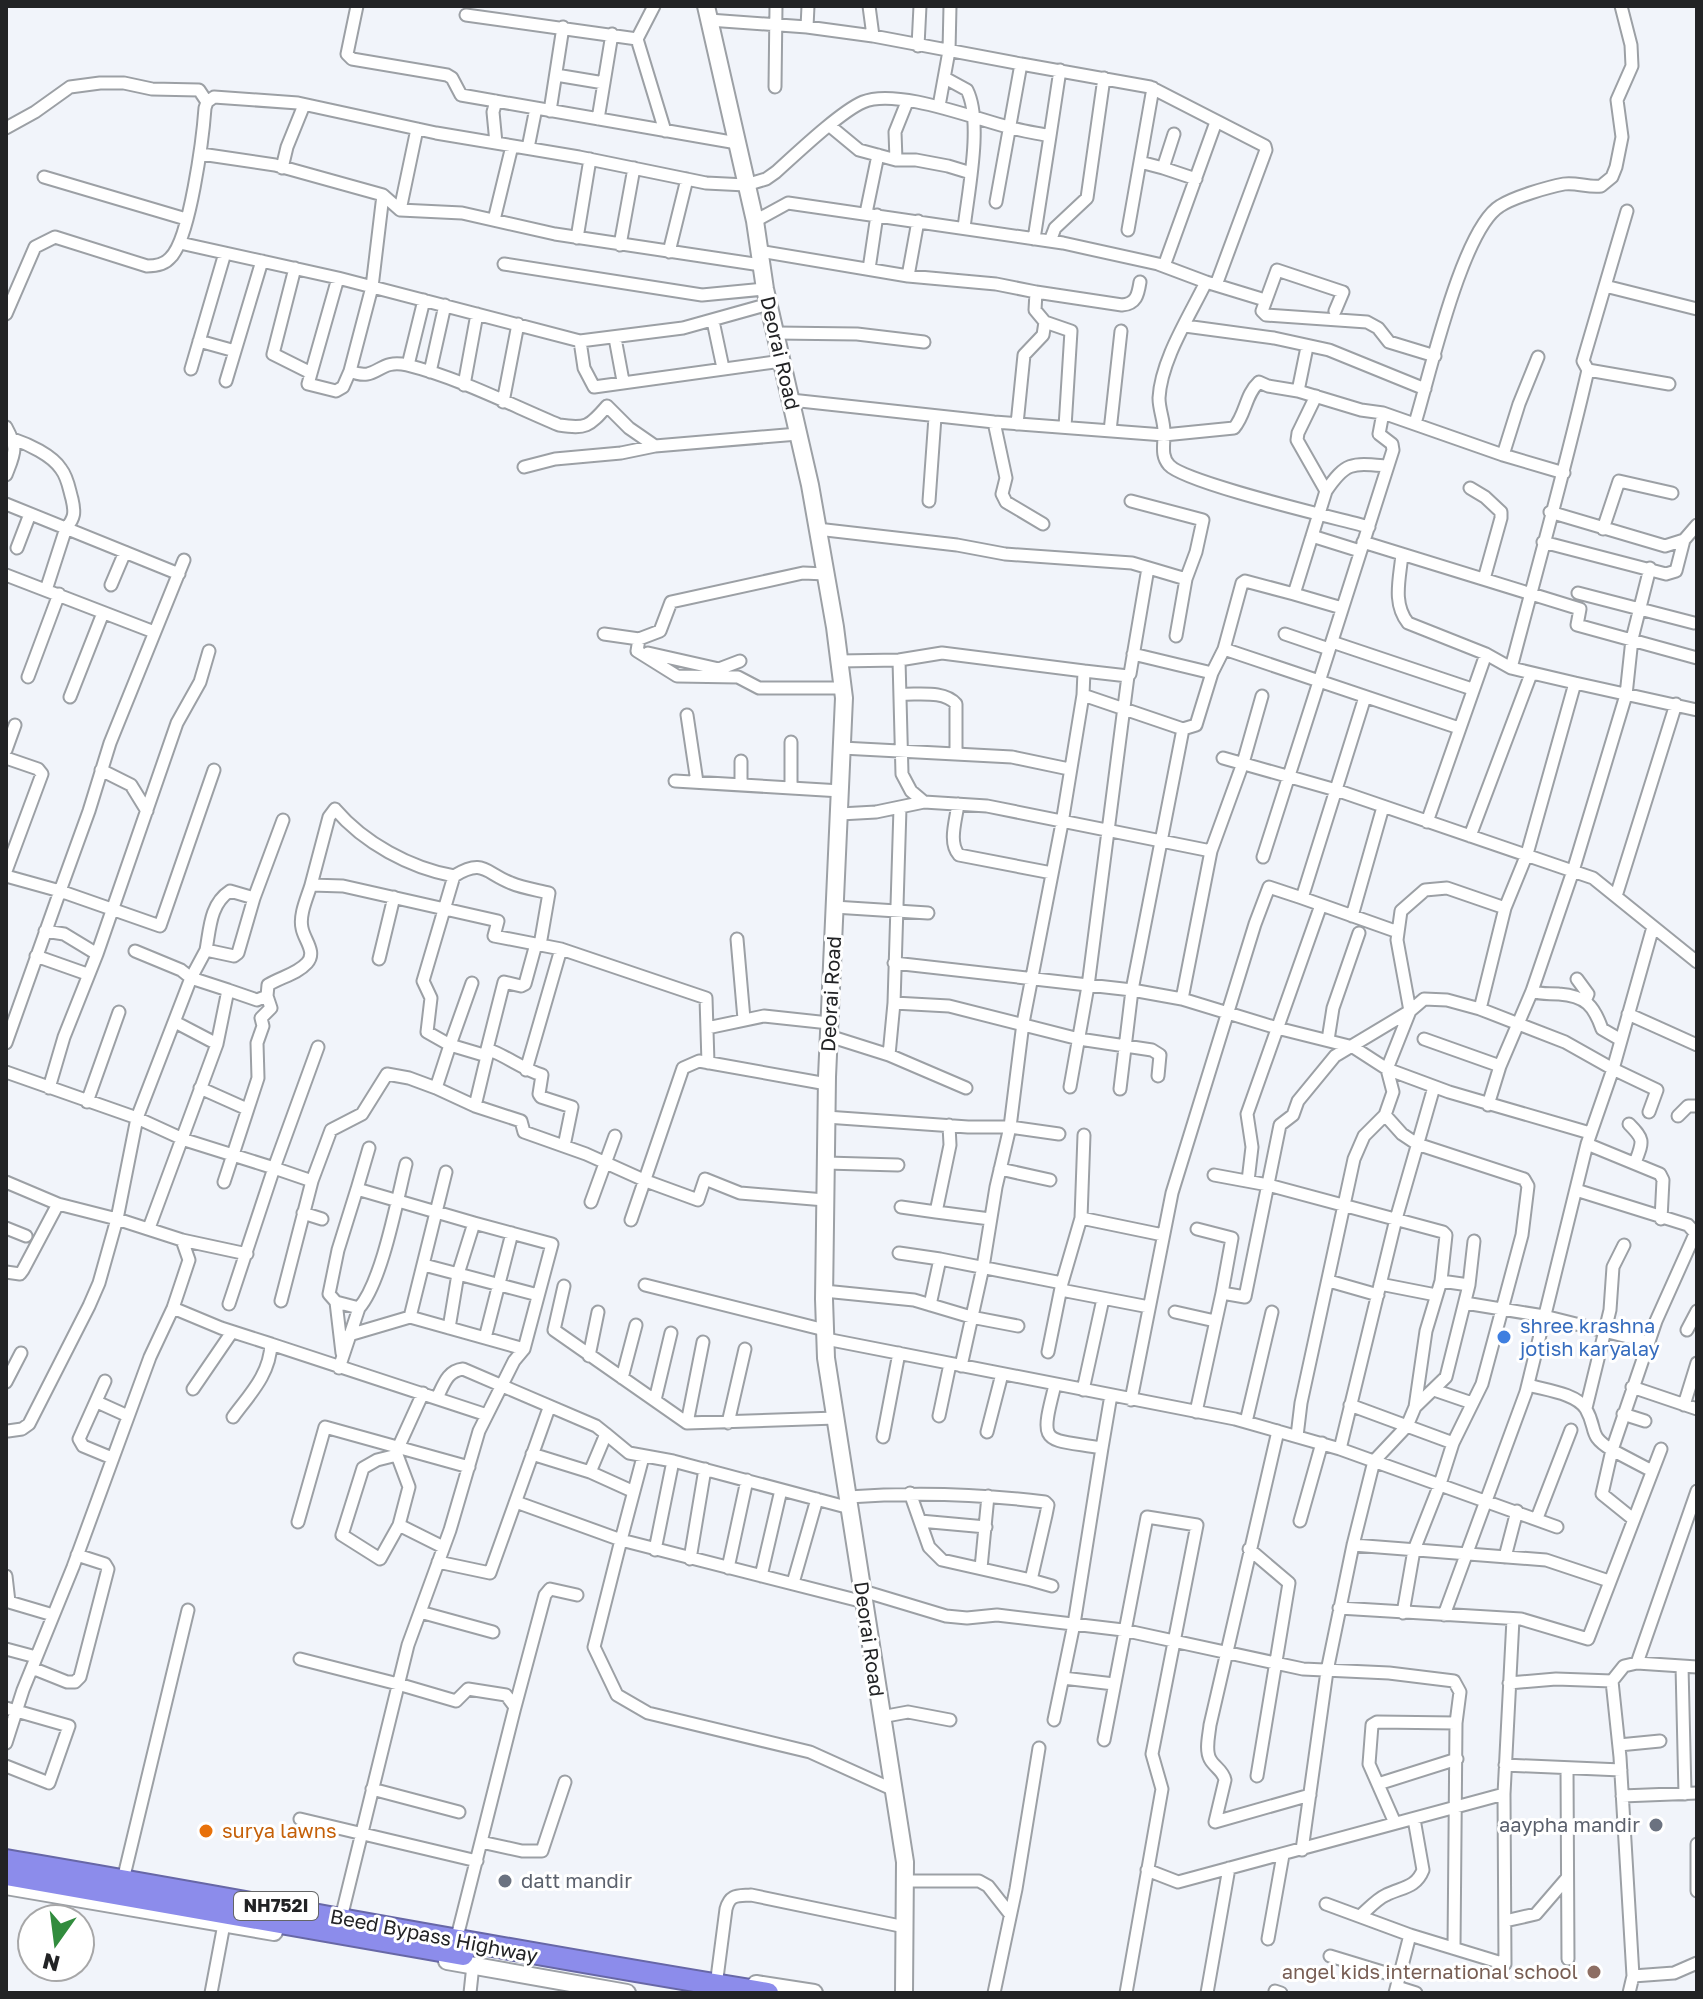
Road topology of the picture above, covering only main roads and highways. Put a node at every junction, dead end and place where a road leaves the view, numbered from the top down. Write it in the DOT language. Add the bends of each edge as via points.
graph roads {
  1 [pos="6,1857"];
  2 [pos="6,1875"];
  3 [pos="544,1962"];
  4 [pos="692,1993"];
  5 [pos="768,1993"];
  1 -- 3 [label="highway, Beed Bypass Highway / NH752I" via="342,1914"];
  2 -- 3 [label="highway, Beed Bypass Highway / NH752I" via="225,1919"];
  3 -- 4 [label="highway, Beed Bypass Highway / NH752I"];
  3 -- 5 [label="highway, Beed Bypass Highway / NH752I"];
}
